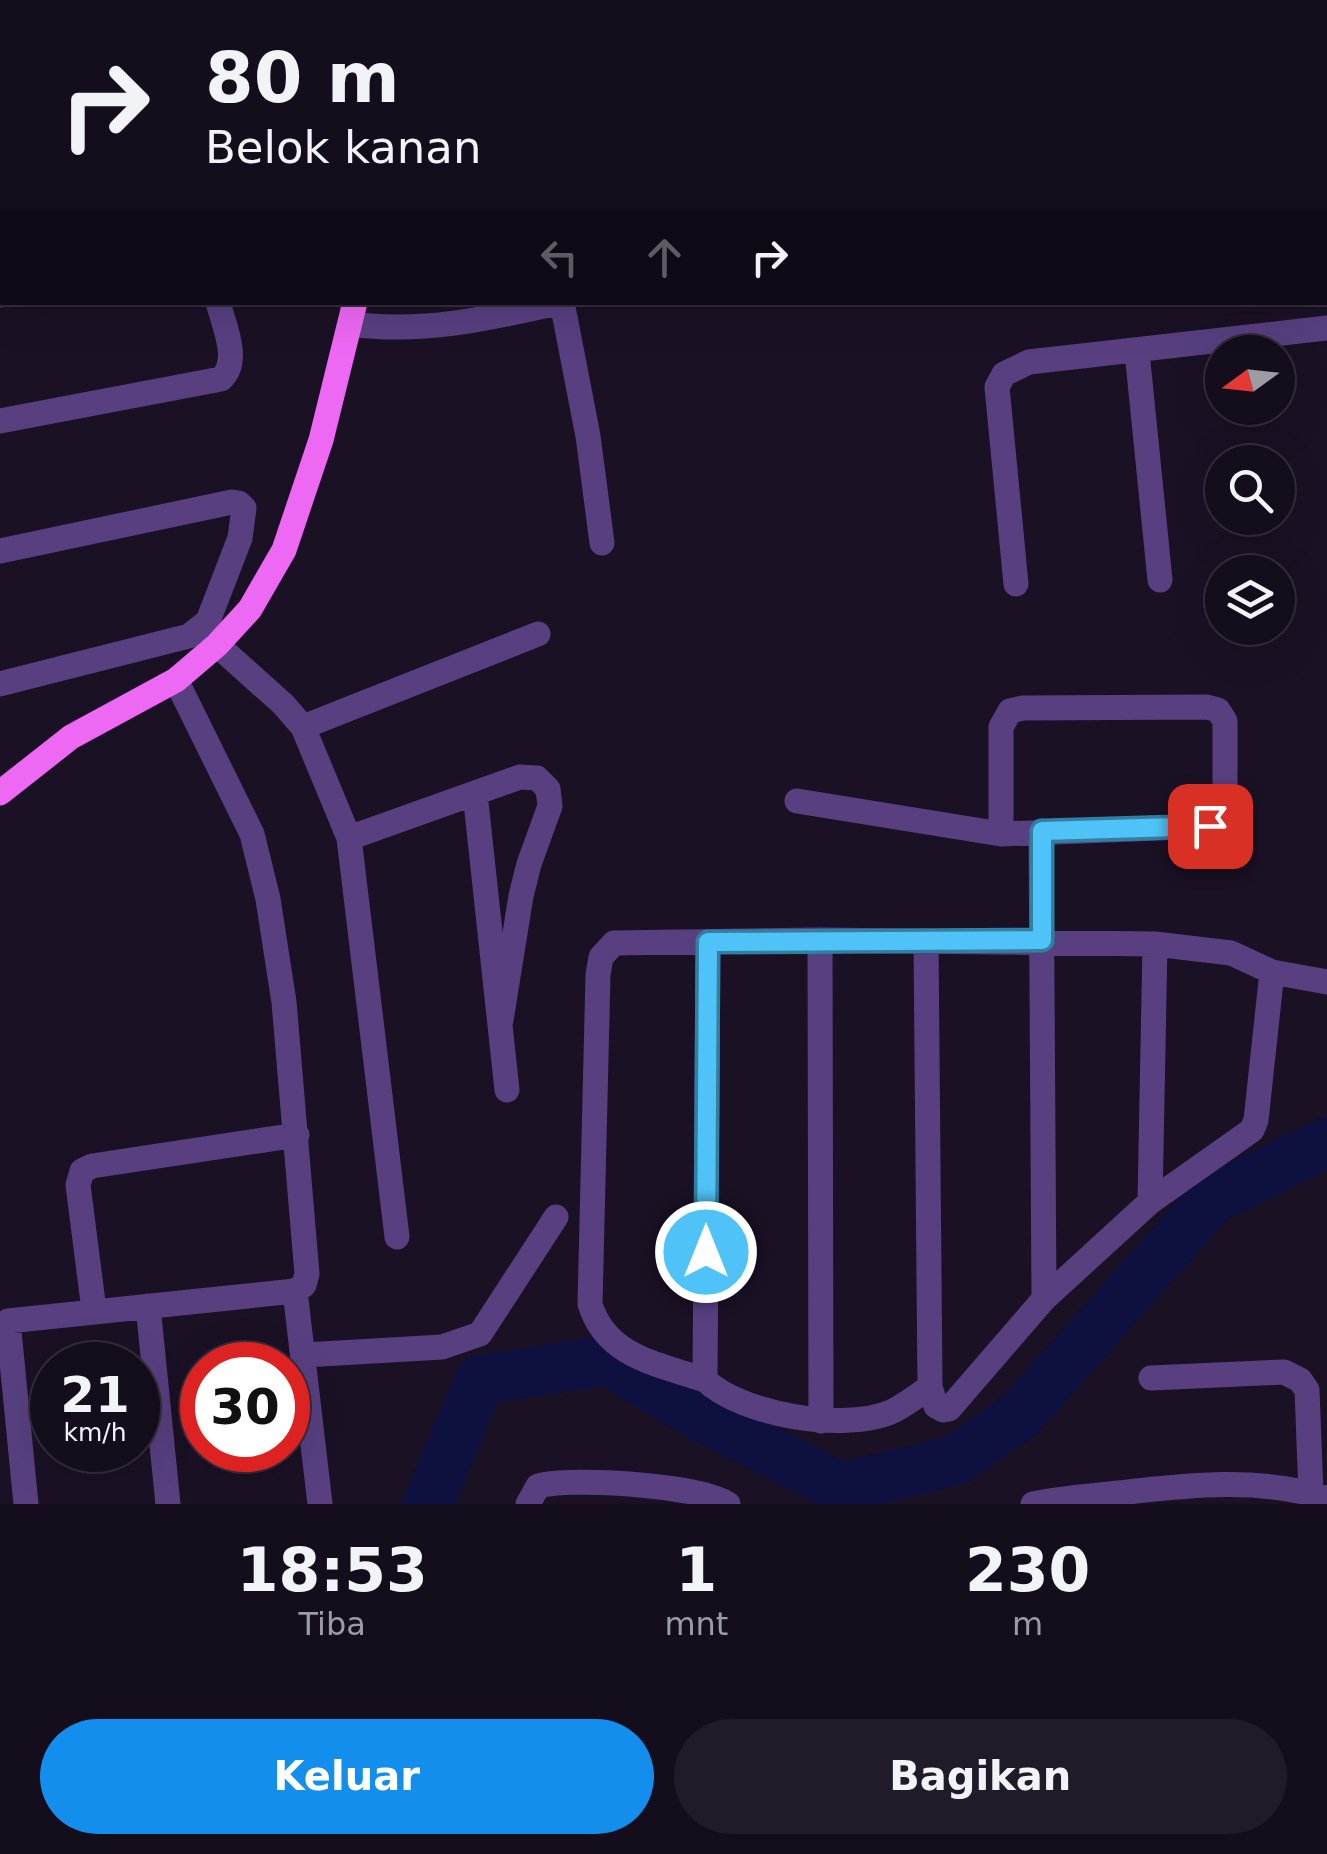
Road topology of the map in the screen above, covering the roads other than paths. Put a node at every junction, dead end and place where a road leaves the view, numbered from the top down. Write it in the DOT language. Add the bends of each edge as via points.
graph roads {
  1 [pos="219,305"];
  2 [pos="549,305"];
  3 [pos="563,305"];
  4 [pos="353,313"];
  5 [pos="1327,328"];
  6 [pos="1138,352"];
  7 [pos="0,421"];
  8 [pos="602,542"];
  9 [pos="0,551"];
  10 [pos="1160,580"];
  11 [pos="1016,584"];
  12 [pos="538,634"];
  13 [pos="216,645"];
  14 [pos="176,680"];
  15 [pos="0,684"];
  16 [pos="303,727"];
  17 [pos="0,793"];
  18 [pos="475,794"];
  19 [pos="798,802"];
  20 [pos="1042,831"];
  21 [pos="1001,834"];
  22 [pos="349,838"];
  23 [pos="820,940"];
  24 [pos="1042,940"];
  25 [pos="926,941"];
  26 [pos="708,942"];
  27 [pos="1155,944"];
  28 [pos="1272,972"];
  29 [pos="1327,982"];
  30 [pos="501,1020"];
  31 [pos="507,1090"];
  32 [pos="297,1135"];
  33 [pos="1150,1202"];
  34 [pos="556,1217"];
  35 [pos="397,1237"];
  36 [pos="295,1290"];
  37 [pos="1044,1299"];
  38 [pos="148,1306"];
  39 [pos="94,1310"];
  40 [pos="4,1322"];
  41 [pos="302,1342"];
  42 [pos="310,1355"];
  43 [pos="1151,1378"];
  44 [pos="705,1380"];
  45 [pos="930,1387"];
  46 [pos="310,1411"];
  47 [pos="821,1421"];
  48 [pos="650,1496"];
  49 [pos="1319,1496"];
  50 [pos="26,1504"];
  51 [pos="168,1504"];
  52 [pos="320,1504"];
  53 [pos="528,1504"];
  54 [pos="728,1504"];
  55 [pos="1034,1504"];
  1 -- 7 [label="street" via="232,360 221,379"];
  2 -- 4 [label="street" via="456,326 389,330"];
  3 -- 8 [label="street"];
  4 -- 13 [label="main road" via="284,550 250,609"];
  5 -- 6 [label="street"];
  6 -- 10 [label="street"];
  6 -- 11 [label="street" via="1029,362 996,386"];
  9 -- 15 [label="street" via="239,503 244,508 240,538 208,621 189,636"];
  12 -- 16 [label="street"];
  13 -- 14 [label="main road"];
  13 -- 16 [label="street"];
  14 -- 17 [label="main road" via="71,738"];
  14 -- 32 [label="street" via="252,834 284,1002"];
  16 -- 22 [label="street"];
  18 -- 22 [label="street"];
  18 -- 30 [label="street"];
  18 -- 30 [label="street" via="520,777 537,778 550,806 528,864"];
  19 -- 21 [label="street"];
  20 -- 21 [label="street"];
  20 -- 21 [label="street" via="1210,826 1220,820 1225,721 1218,710 1010,711 1001,726"];
  20 -- 24 [label="street"];
  22 -- 35 [label="street"];
  23 -- 25 [label="street"];
  23 -- 26 [label="street"];
  23 -- 47 [label="street"];
  24 -- 25 [label="street"];
  24 -- 27 [label="street"];
  24 -- 37 [label="street"];
  25 -- 45 [label="street"];
  26 -- 44 [label="street"];
  26 -- 44 [label="street" via="614,944 601,957 590,1304 596,1325 611,1341"];
  27 -- 28 [label="street" via="1231,954"];
  27 -- 33 [label="street"];
  28 -- 29 [label="street"];
  28 -- 33 [label="street" via="1252,1130"];
  30 -- 31 [label="street"];
  32 -- 36 [label="street" via="307,1274"];
  32 -- 39 [label="street" via="82,1171 78,1185"];
  33 -- 37 [label="street"];
  34 -- 42 [label="street" via="480,1334 442,1347"];
  36 -- 38 [label="street"];
  36 -- 41 [label="street"];
  37 -- 45 [label="street" via="949,1409 936,1406"];
  38 -- 39 [label="street"];
  38 -- 51 [label="street"];
  39 -- 40 [label="street"];
  40 -- 50 [label="street"];
  43 -- 49 [label="street" via="1284,1372 1300,1380 1307,1390"];
  44 -- 47 [label="street" via="760,1408"];
  45 -- 47 [label="street" via="890,1412"];
  46 -- 52 [label="street"];
  48 -- 53 [label="street" via="554,1481 538,1486"];
  48 -- 54 [label="street" via="703,1492"];
  49 -- 55 [label="street" via="1232,1483"];
}
